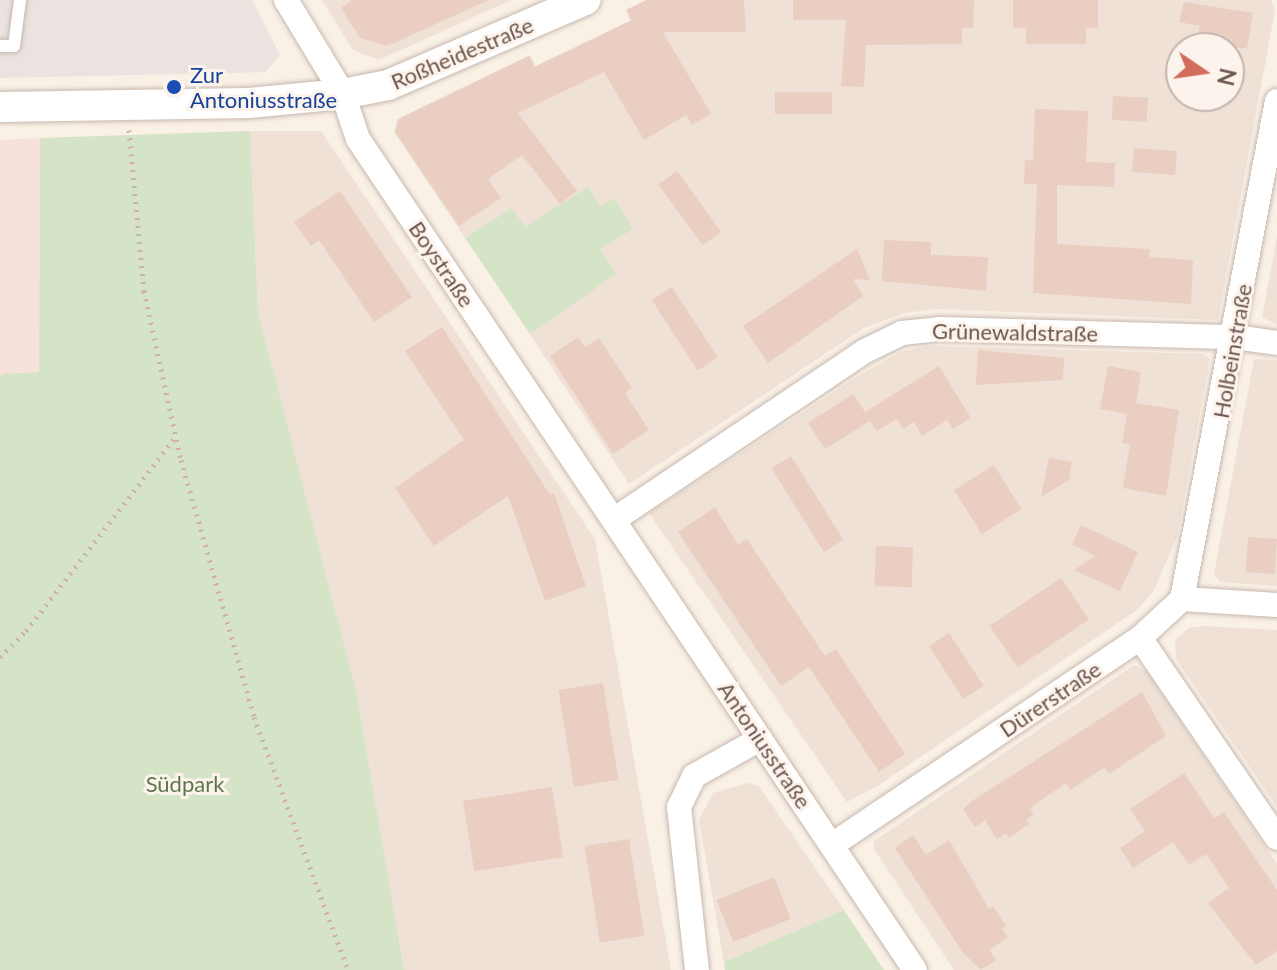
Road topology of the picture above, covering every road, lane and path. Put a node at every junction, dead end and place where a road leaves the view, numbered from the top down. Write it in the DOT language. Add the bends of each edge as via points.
graph roads {
  1 [pos="20,0"];
  2 [pos="286,0"];
  3 [pos="585,0"];
  4 [pos="0,46"];
  5 [pos="343,94"];
  6 [pos="1277,101"];
  7 [pos="127,105"];
  8 [pos="0,107"];
  9 [pos="1235,337"];
  10 [pos="1277,343"];
  11 [pos="176,436"];
  12 [pos="615,519"];
  13 [pos="1182,599"];
  14 [pos="1277,605"];
  15 [pos="1140,638"];
  16 [pos="0,657"];
  17 [pos="760,739"];
  18 [pos="1277,838"];
  19 [pos="832,845"];
  20 [pos="348,970"];
  21 [pos="697,970"];
  22 [pos="915,970"];
  1 -- 4 [label="lane" via="14,46"];
  2 -- 5 [label="street, Boystraße"];
  3 -- 5 [label="street, Roßheidestraße" via="400,81"];
  5 -- 7 [label="street, Roßheidestraße"];
  5 -- 12 [label="street, Boystraße" via="358,139"];
  6 -- 9 [label="street, Holbeinstraße"];
  7 -- 8 [label="street, Roßheidestraße"];
  7 -- 11 [label="path" via="144,291"];
  9 -- 10 [label="street, Grünewaldstraße"];
  9 -- 12 [label="street, Grünewaldstraße" via="941,329 902,333 865,351"];
  9 -- 13 [label="street, Holbeinstraße"];
  11 -- 16 [label="path" via="26,631"];
  11 -- 20 [label="path" via="245,689"];
  12 -- 17 [label="street, Antoniusstraße"];
  13 -- 14 [label="street"];
  13 -- 15 [label="street, Dürerstraße"];
  15 -- 18 [label="street"];
  15 -- 19 [label="street, Dürerstraße"];
  17 -- 19 [label="street, Antoniusstraße"];
  17 -- 21 [label="street" via="694,776 679,807"];
  19 -- 22 [label="street, Antoniusstraße"];
}
